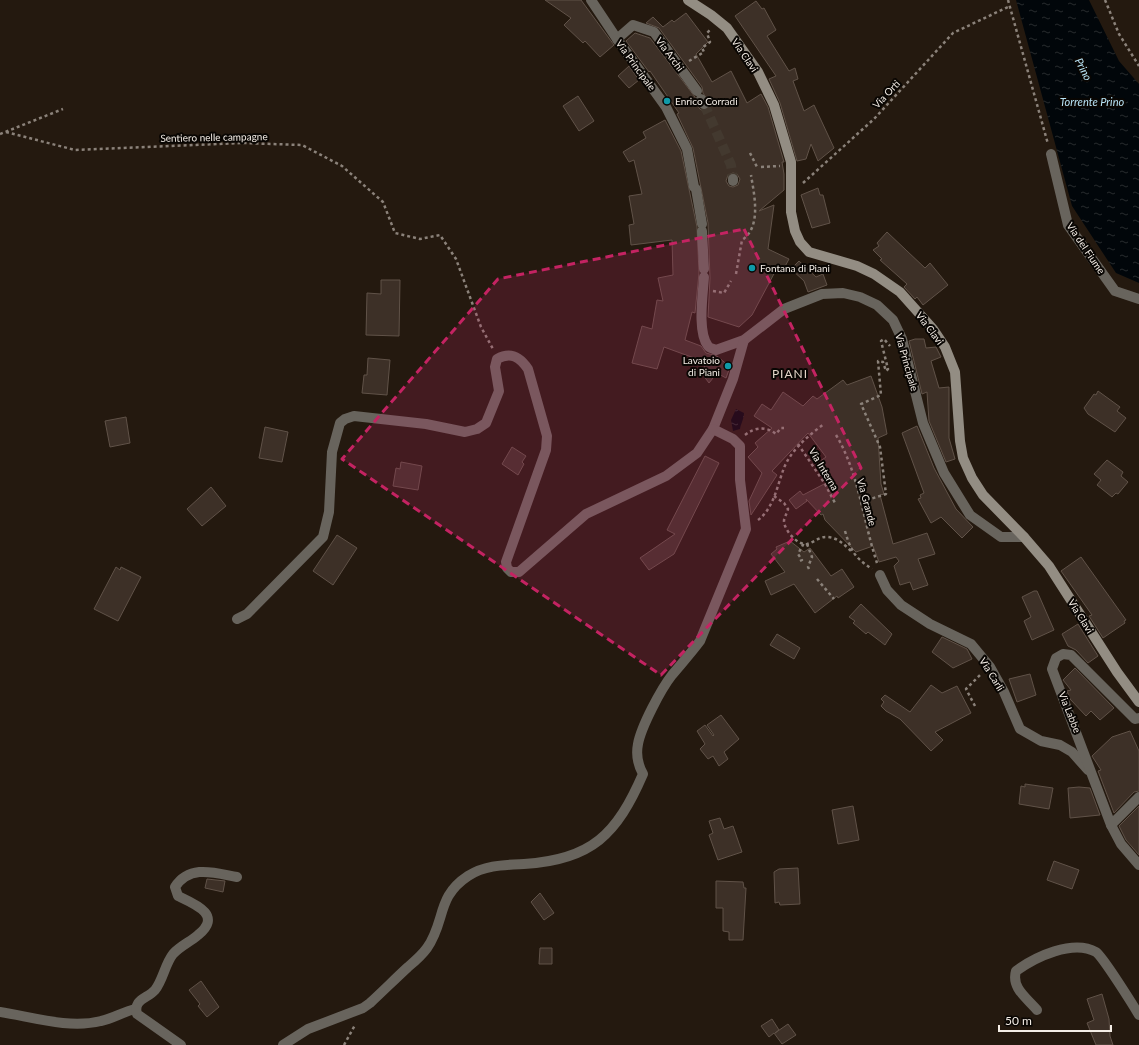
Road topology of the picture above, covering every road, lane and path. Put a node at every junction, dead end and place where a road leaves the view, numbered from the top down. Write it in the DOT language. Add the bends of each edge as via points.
graph roads {
  1 [pos="591,0"];
  2 [pos="688,0"];
  3 [pos="1008,0"];
  4 [pos="1104,0"];
  5 [pos="1010,6"];
  6 [pos="719,21"];
  7 [pos="616,39"];
  8 [pos="694,58"];
  9 [pos="1139,66"];
  10 [pos="701,98"];
  11 [pos="63,109"];
  12 [pos="6,132"];
  13 [pos="0,134"];
  14 [pos="750,153"];
  15 [pos="1050,154"];
  16 [pos="757,167"];
  17 [pos="761,167"];
  18 [pos="791,167"];
  19 [pos="751,175"];
  20 [pos="801,186"];
  21 [pos="736,274"];
  22 [pos="731,281"];
  23 [pos="703,289"];
  24 [pos="1139,299"];
  25 [pos="744,340"];
  26 [pos="894,351"];
  27 [pos="497,358"];
  28 [pos="824,424"];
  29 [pos="784,428"];
  30 [pos="713,429"];
  31 [pos="836,435"];
  32 [pos="799,445"];
  33 [pos="740,446"];
  34 [pos="774,496"];
  35 [pos="861,502"];
  36 [pos="835,503"];
  37 [pos="746,529"];
  38 [pos="845,531"];
  39 [pos="1024,537"];
  40 [pos="805,544"];
  41 [pos="852,552"];
  42 [pos="800,561"];
  43 [pos="809,569"];
  44 [pos="880,575"];
  45 [pos="817,581"];
  46 [pos="834,598"];
  47 [pos="237,619"];
  48 [pos="990,667"];
  49 [pos="1139,702"];
  50 [pos="974,706"];
  51 [pos="1139,718"];
  52 [pos="1095,778"];
  53 [pos="1139,797"];
  54 [pos="1111,825"];
  55 [pos="1139,865"];
  56 [pos="238,877"];
  57 [pos="136,1008"];
  58 [pos="363,1008"];
  59 [pos="1037,1010"];
  60 [pos="0,1012"];
  61 [pos="1139,1015"];
  62 [pos="181,1045"];
  63 [pos="283,1045"];
  64 [pos="344,1045"];
  1 -- 7 [label="street, Via Principale"];
  2 -- 6 [label="main road, Via Clavi"];
  3 -- 5 [label="path"];
  4 -- 9 [label="path" via="1118,34"];
  5 -- 15 [label="path"];
  5 -- 20 [label="path, Via Orti" via="953,33 874,119"];
  6 -- 8 [label="path, Via Archi" via="707,33 710,42 702,48 704,52"];
  6 -- 18 [label="main road, Via Clavi" via="758,72 774,105"];
  7 -- 10 [label="street, Via Archi" via="633,25 654,32"];
  7 -- 23 [label="street, Via Principale" via="666,107 687,149 702,227"];
  11 -- 12 [label="path"];
  12 -- 13 [label="path"];
  12 -- 27 [label="path, Sentiero nelle campagne" via="75,150 243,143 302,145 342,166 383,202 395,233 420,239 440,235 456,259 481,327"];
  14 -- 16 [label="path"];
  15 -- 24 [label="street, Via del Fiume" via="1068,225 1115,291"];
  17 -- 18 [label="path"];
  18 -- 39 [label="main road, Via Clavi" via="792,212 795,232 800,242 809,252 857,266 900,292 922,315 944,347 955,372 963,458 983,495"];
  19 -- 21 [label="path" via="755,210 748,236 742,240"];
  22 -- 23 [label="path" via="724,293"];
  23 -- 25 [label="street, Via Principale" via="701,319 708,346 716,350"];
  25 -- 30 [label="street" via="733,379"];
  25 -- 39 [label="street, Via Principale" via="784,309 822,294 842,293 860,297 877,305 893,320 902,339 923,423 944,473 970,515 1001,537"];
  26 -- 35 [label="path" via="882,340 888,369 886,371 883,362 878,361 881,395 861,404 880,447 886,494"];
  27 -- 30 [label="street" via="514,355 528,369 547,436 546,450 506,562 511,572 519,572 586,514 666,476 697,453"];
  27 -- 47 [label="street" via="495,367 500,391 486,423 478,429 465,432 426,424 354,416 340,423 332,452 329,512 323,537 246,614"];
  28 -- 32 [label="path"];
  29 -- 33 [label="path" via="776,434 768,428 758,428 749,432"];
  30 -- 33 [label="street" via="733,439"];
  31 -- 35 [label="path, Via Grande"];
  32 -- 34 [label="path" via="784,468"];
  32 -- 36 [label="path, Via Interna"];
  33 -- 37 [label="street" via="740,480"];
  34 -- 37 [label="path" via="762,517"];
  34 -- 40 [label="path" via="784,503 788,510 784,521 785,527"];
  35 -- 44 [label="path, Via Grande"];
  37 -- 58 [label="street" via="700,641 672,676 643,730 638,744 637,759 643,774 612,830 569,858 554,862 499,865 483,868 468,876 448,894 434,938 426,950"];
  38 -- 41 [label="path"];
  39 -- 49 [label="main road, Via Clavi" via="1049,566"];
  40 -- 41 [label="path" via="829,537 842,542"];
  40 -- 42 [label="path" via="798,554 802,560"];
  40 -- 43 [label="path" via="812,557"];
  41 -- 44 [label="path"];
  44 -- 48 [label="street, Via Carli" via="887,590 901,605 930,624 971,644"];
  45 -- 46 [label="path"];
  48 -- 50 [label="path" via="966,689"];
  48 -- 52 [label="street, Via Carli" via="1020,729 1041,741 1060,745 1072,752"];
  51 -- 52 [label="street, Via Labbe" via="1135,719 1070,655 1063,654 1056,658 1052,669"];
  52 -- 54 [label="street, Via Labbe"];
  53 -- 54 [label="street"];
  54 -- 55 [label="street, Via Labbe" via="1121,844"];
  56 -- 57 [label="street" via="200,872 182,877 175,887 178,896 201,907 208,918 199,934 174,954 155,990 137,1003"];
  57 -- 60 [label="street" via="102,1021 83,1023 58,1022"];
  57 -- 62 [label="street" via="137,1014"];
  58 -- 63 [label="street" via="308,1029"];
  58 -- 64 [label="path"];
  59 -- 61 [label="street" via="1015,985 1016,971 1036,958 1082,947 1098,953"];
}
